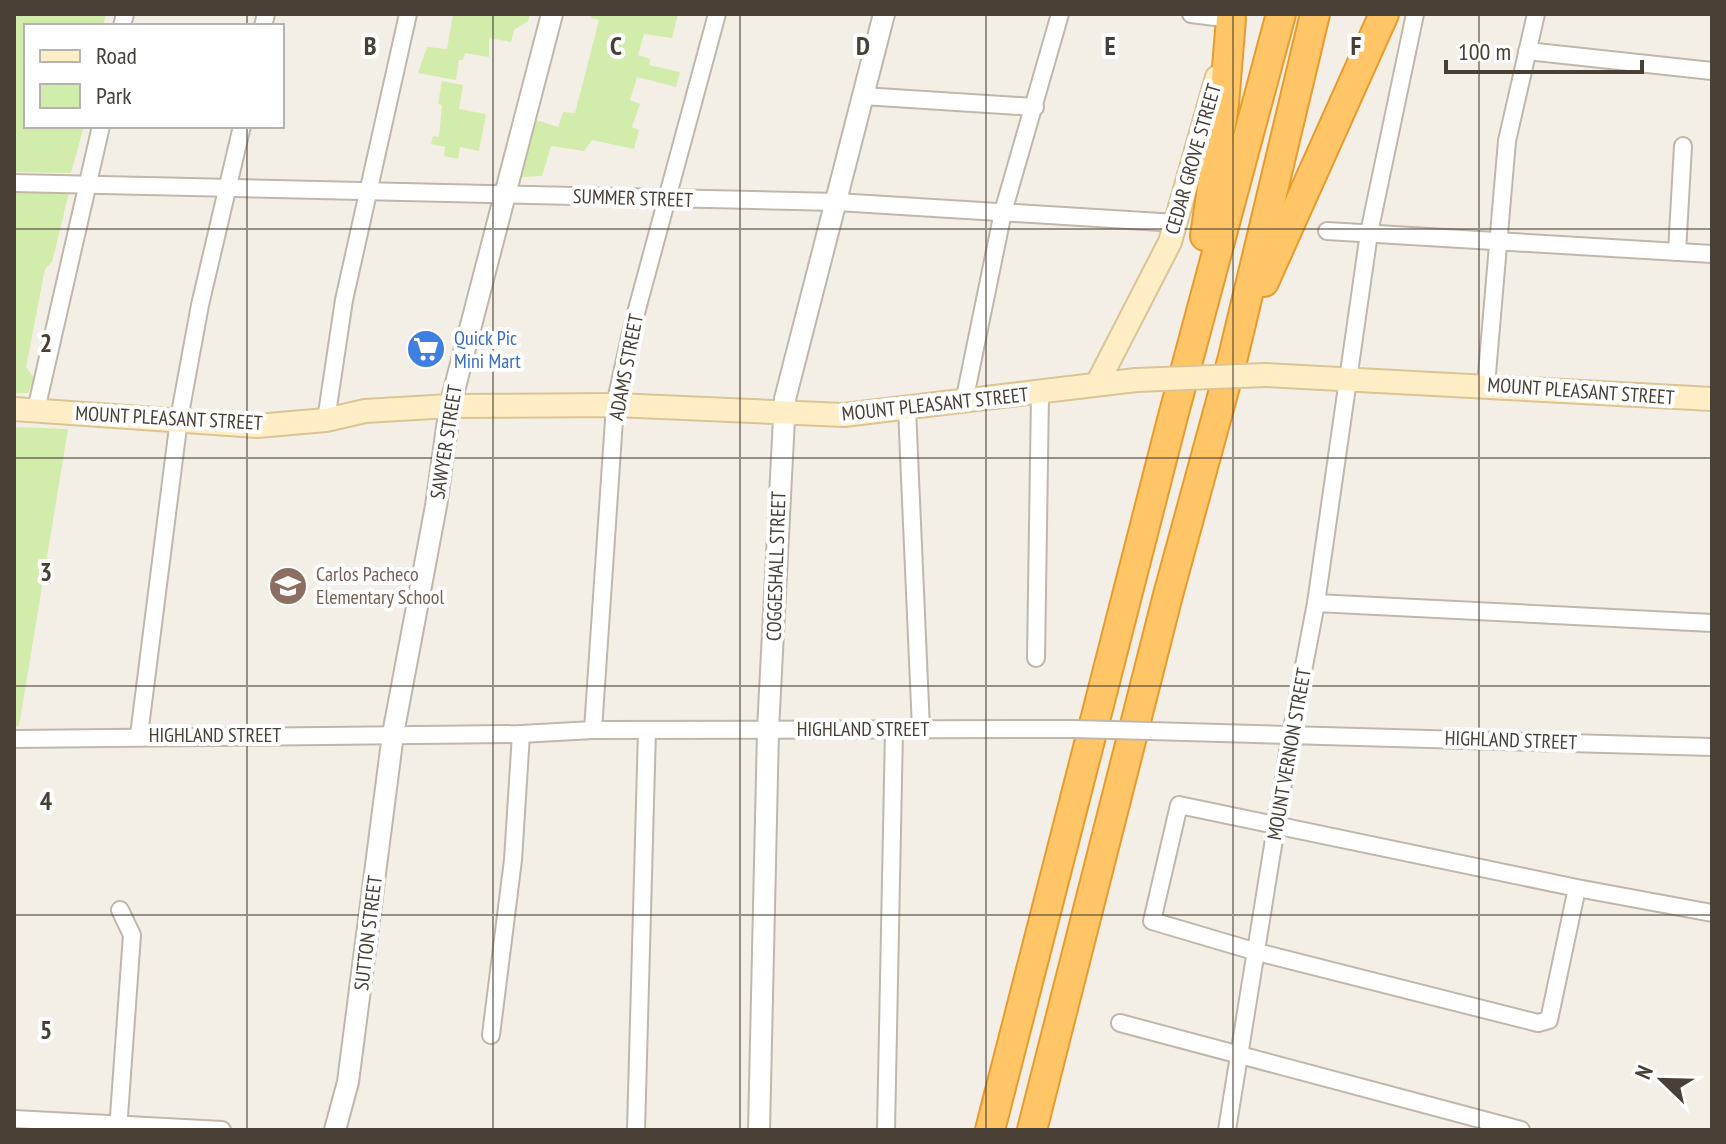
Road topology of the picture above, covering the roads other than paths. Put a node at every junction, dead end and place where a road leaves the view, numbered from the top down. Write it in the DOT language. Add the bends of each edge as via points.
graph roads {
  1 [pos="408,14"];
  2 [pos="552,14"];
  3 [pos="717,14"];
  4 [pos="884,14"];
  5 [pos="1060,14"];
  6 [pos="1191,14"];
  7 [pos="1281,14"];
  8 [pos="1315,14"];
  9 [pos="1384,14"];
  10 [pos="1415,14"];
  11 [pos="1536,14"];
  12 [pos="1232,16"];
  13 [pos="1527,51"];
  14 [pos="1712,71"];
  15 [pos="863,96"];
  16 [pos="1035,107"];
  17 [pos="101,128"];
  18 [pos="241,128"];
  19 [pos="1683,146"];
  20 [pos="14,183"];
  21 [pos="88,185"];
  22 [pos="227,185"];
  23 [pos="370,190"];
  24 [pos="503,192"];
  25 [pos="667,200"];
  26 [pos="837,202"];
  27 [pos="1003,212"];
  28 [pos="1177,223"];
  29 [pos="1327,231"];
  30 [pos="1369,233"];
  31 [pos="1500,240"];
  32 [pos="1677,252"];
  33 [pos="1712,254"];
  34 [pos="1233,357"];
  35 [pos="1188,358"];
  36 [pos="1346,378"];
  37 [pos="1097,384"];
  38 [pos="1486,385"];
  39 [pos="1040,394"];
  40 [pos="1712,399"];
  41 [pos="964,402"];
  42 [pos="615,405"];
  43 [pos="450,406"];
  44 [pos="907,409"];
  45 [pos="25,410"];
  46 [pos="784,414"];
  47 [pos="179,419"];
  48 [pos="326,420"];
  49 [pos="1316,603"];
  50 [pos="1712,623"];
  51 [pos="1036,658"];
  52 [pos="921,729"];
  53 [pos="593,730"];
  54 [pos="647,730"];
  55 [pos="768,730"];
  56 [pos="894,730"];
  57 [pos="393,734"];
  58 [pos="521,734"];
  59 [pos="1291,734"];
  60 [pos="139,735"];
  61 [pos="14,739"];
  62 [pos="1712,747"];
  63 [pos="1276,826"];
  64 [pos="1577,888"];
  65 [pos="120,910"];
  66 [pos="1712,913"];
  67 [pos="1257,952"];
  68 [pos="1120,1023"];
  69 [pos="491,1035"];
  70 [pos="1239,1055"];
  71 [pos="14,1119"];
  72 [pos="119,1128"];
  73 [pos="222,1130"];
  74 [pos="335,1130"];
  75 [pos="636,1130"];
  76 [pos="759,1130"];
  77 [pos="886,1130"];
  78 [pos="990,1130"];
  79 [pos="1032,1130"];
  80 [pos="1227,1130"];
  81 [pos="1521,1130"];
  1 -- 23 [label="street"];
  2 -- 24 [label="street, SAWYER STREET"];
  3 -- 25 [label="street, ADAMS STREET"];
  4 -- 15 [label="street, COGGESHALL STREET"];
  5 -- 16 [label="street"];
  6 -- 12 [label="street"];
  7 -- 35 [label="highway"];
  8 -- 34 [label="highway"];
  9 -- 34 [label="highway"];
  10 -- 30 [label="street, MOUNT VERNON STREET"];
  11 -- 13 [label="street"];
  12 -- 28 [label="main road, CEDAR GROVE STREET"];
  12 -- 35 [label="highway"];
  13 -- 14 [label="street"];
  13 -- 31 [label="street" via="1507,141"];
  15 -- 16 [label="street"];
  15 -- 26 [label="street, COGGESHALL STREET"];
  16 -- 27 [label="street"];
  17 -- 21 [label="street"];
  18 -- 22 [label="street"];
  19 -- 32 [label="street"];
  20 -- 21 [label="street, SUMMER STREET"];
  21 -- 22 [label="street, SUMMER STREET"];
  21 -- 45 [label="street"];
  22 -- 23 [label="street, SUMMER STREET"];
  22 -- 47 [label="street"];
  23 -- 24 [label="street, SUMMER STREET"];
  23 -- 48 [label="street" via="344,300"];
  24 -- 25 [label="street, SUMMER STREET"];
  24 -- 43 [label="street, SAWYER STREET"];
  25 -- 26 [label="street, SUMMER STREET"];
  25 -- 42 [label="street, ADAMS STREET"];
  26 -- 27 [label="street, SUMMER STREET"];
  26 -- 46 [label="street, COGGESHALL STREET"];
  27 -- 28 [label="street, SUMMER STREET"];
  27 -- 41 [label="street"];
  28 -- 37 [label="main road, CEDAR GROVE STREET"];
  29 -- 30 [label="street"];
  30 -- 31 [label="street"];
  30 -- 36 [label="street, MOUNT VERNON STREET"];
  31 -- 32 [label="street"];
  31 -- 38 [label="street"];
  32 -- 33 [label="street"];
  34 -- 79 [label="highway"];
  35 -- 78 [label="highway"];
  36 -- 37 [label="main road, MOUNT PLEASANT STREET, bridge" via="1266,375"];
  36 -- 38 [label="main road, MOUNT PLEASANT STREET"];
  36 -- 49 [label="street, MOUNT VERNON STREET"];
  37 -- 39 [label="main road, MOUNT PLEASANT STREET"];
  38 -- 40 [label="main road, MOUNT PLEASANT STREET"];
  39 -- 41 [label="main road, MOUNT PLEASANT STREET"];
  39 -- 51 [label="street"];
  41 -- 44 [label="main road, MOUNT PLEASANT STREET"];
  42 -- 43 [label="main road, MOUNT PLEASANT STREET"];
  42 -- 46 [label="main road, MOUNT PLEASANT STREET"];
  42 -- 53 [label="street, ADAMS STREET"];
  43 -- 48 [label="main road, MOUNT PLEASANT STREET" via="365,411"];
  43 -- 57 [label="street, SAWYER STREET"];
  44 -- 46 [label="main road, MOUNT PLEASANT STREET"];
  44 -- 52 [label="street"];
  45 -- 47 [label="main road, MOUNT PLEASANT STREET"];
  46 -- 55 [label="street, COGGESHALL STREET"];
  47 -- 48 [label="main road, MOUNT PLEASANT STREET" via="257,426"];
  47 -- 60 [label="street"];
  49 -- 50 [label="street"];
  49 -- 59 [label="street, MOUNT VERNON STREET"];
  52 -- 56 [label="street, HIGHLAND STREET"];
  52 -- 59 [label="street, HIGHLAND STREET, bridge"];
  53 -- 54 [label="street, HIGHLAND STREET"];
  53 -- 58 [label="street, HIGHLAND STREET"];
  54 -- 55 [label="street, HIGHLAND STREET"];
  54 -- 75 [label="street"];
  55 -- 56 [label="street, HIGHLAND STREET"];
  55 -- 76 [label="street, COGGESHALL STREET"];
  56 -- 77 [label="street"];
  57 -- 58 [label="street, HIGHLAND STREET"];
  57 -- 60 [label="street, HIGHLAND STREET"];
  57 -- 74 [label="street, SUTTON STREET" via="348,1082"];
  58 -- 69 [label="street" via="513,860"];
  59 -- 62 [label="street, HIGHLAND STREET"];
  59 -- 63 [label="street, MOUNT VERNON STREET"];
  60 -- 61 [label="street, HIGHLAND STREET"];
  63 -- 64 [label="street"];
  63 -- 67 [label="street, MOUNT VERNON STREET"];
  63 -- 67 [label="street" via="1179,805 1152,921"];
  64 -- 66 [label="street"];
  64 -- 67 [label="street" via="1549,1020 1538,1023"];
  65 -- 72 [label="street" via="132,935"];
  67 -- 70 [label="street, MOUNT VERNON STREET"];
  68 -- 70 [label="street"];
  70 -- 80 [label="street, MOUNT VERNON STREET"];
  70 -- 81 [label="street"];
  71 -- 72 [label="street"];
  72 -- 73 [label="street"];
}
